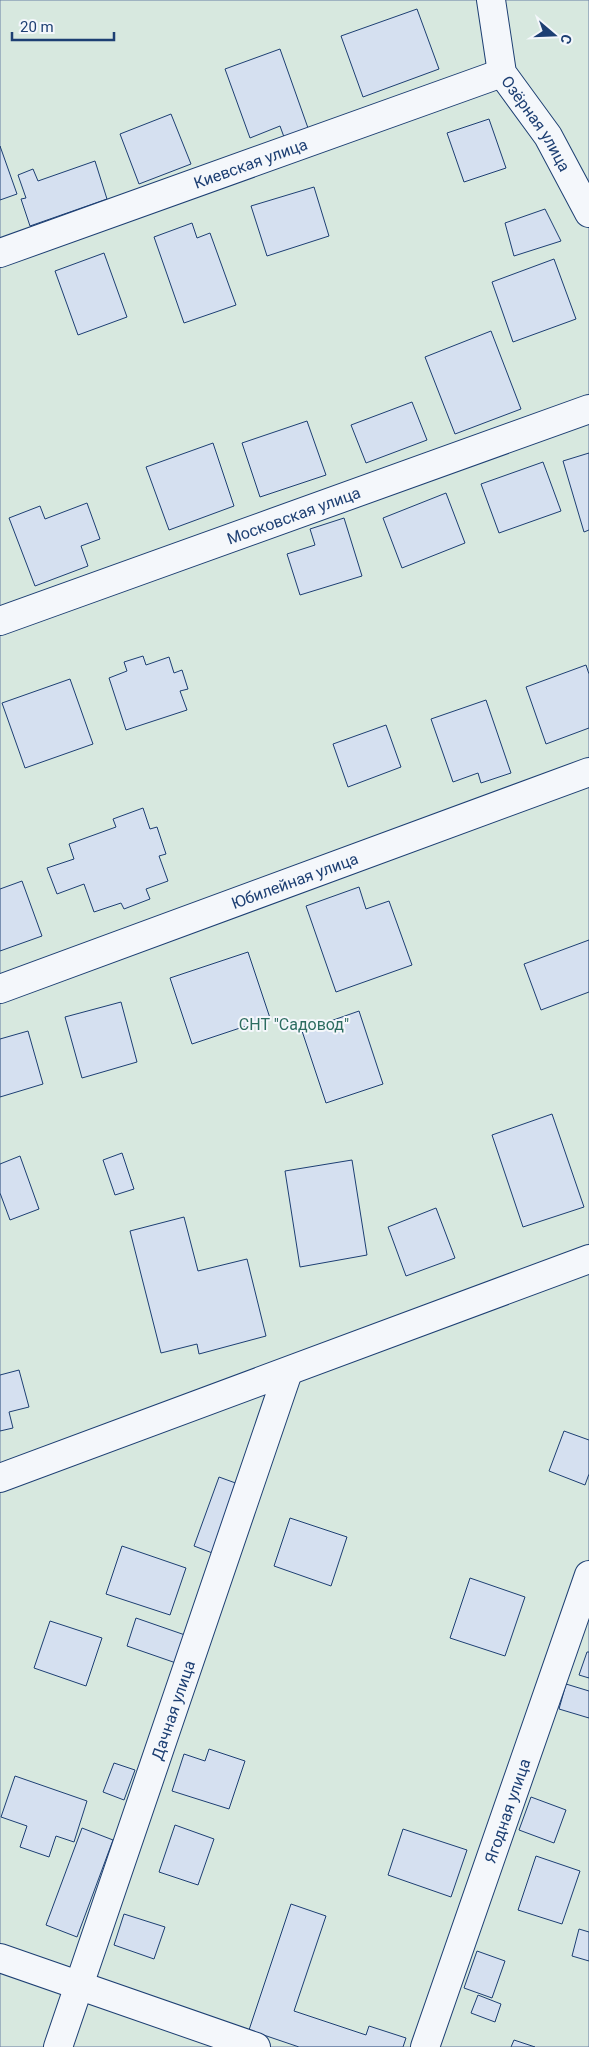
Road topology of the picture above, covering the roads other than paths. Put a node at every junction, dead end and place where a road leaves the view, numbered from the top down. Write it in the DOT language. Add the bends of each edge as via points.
graph roads {
  1 [pos="491,0"];
  2 [pos="502,73"];
  3 [pos="589,213"];
  4 [pos="0,253"];
  5 [pos="589,410"];
  6 [pos="0,621"];
  7 [pos="589,772"];
  8 [pos="0,989"];
  9 [pos="589,1259"];
  10 [pos="288,1372"];
  11 [pos="0,1478"];
  12 [pos="589,1575"];
  13 [pos="0,1958"];
  14 [pos="80,1986"];
  15 [pos="58,2047"];
  16 [pos="256,2047"];
  17 [pos="426,2047"];
  1 -- 2 [label="street, Озёрная улица"];
  2 -- 3 [label="street, Озёрная улица" via="548,136"];
  2 -- 4 [label="street, Киевская улица"];
  5 -- 6 [label="street, Московская улица"];
  7 -- 8 [label="street, Юбилейная улица"];
  9 -- 10 [label="street"];
  10 -- 11 [label="street"];
  10 -- 14 [label="street, Дачная улица"];
  12 -- 17 [label="street, Ягодная улица"];
  13 -- 14 [label="street"];
  14 -- 15 [label="street, Дачная улица"];
  14 -- 16 [label="street"];
}
